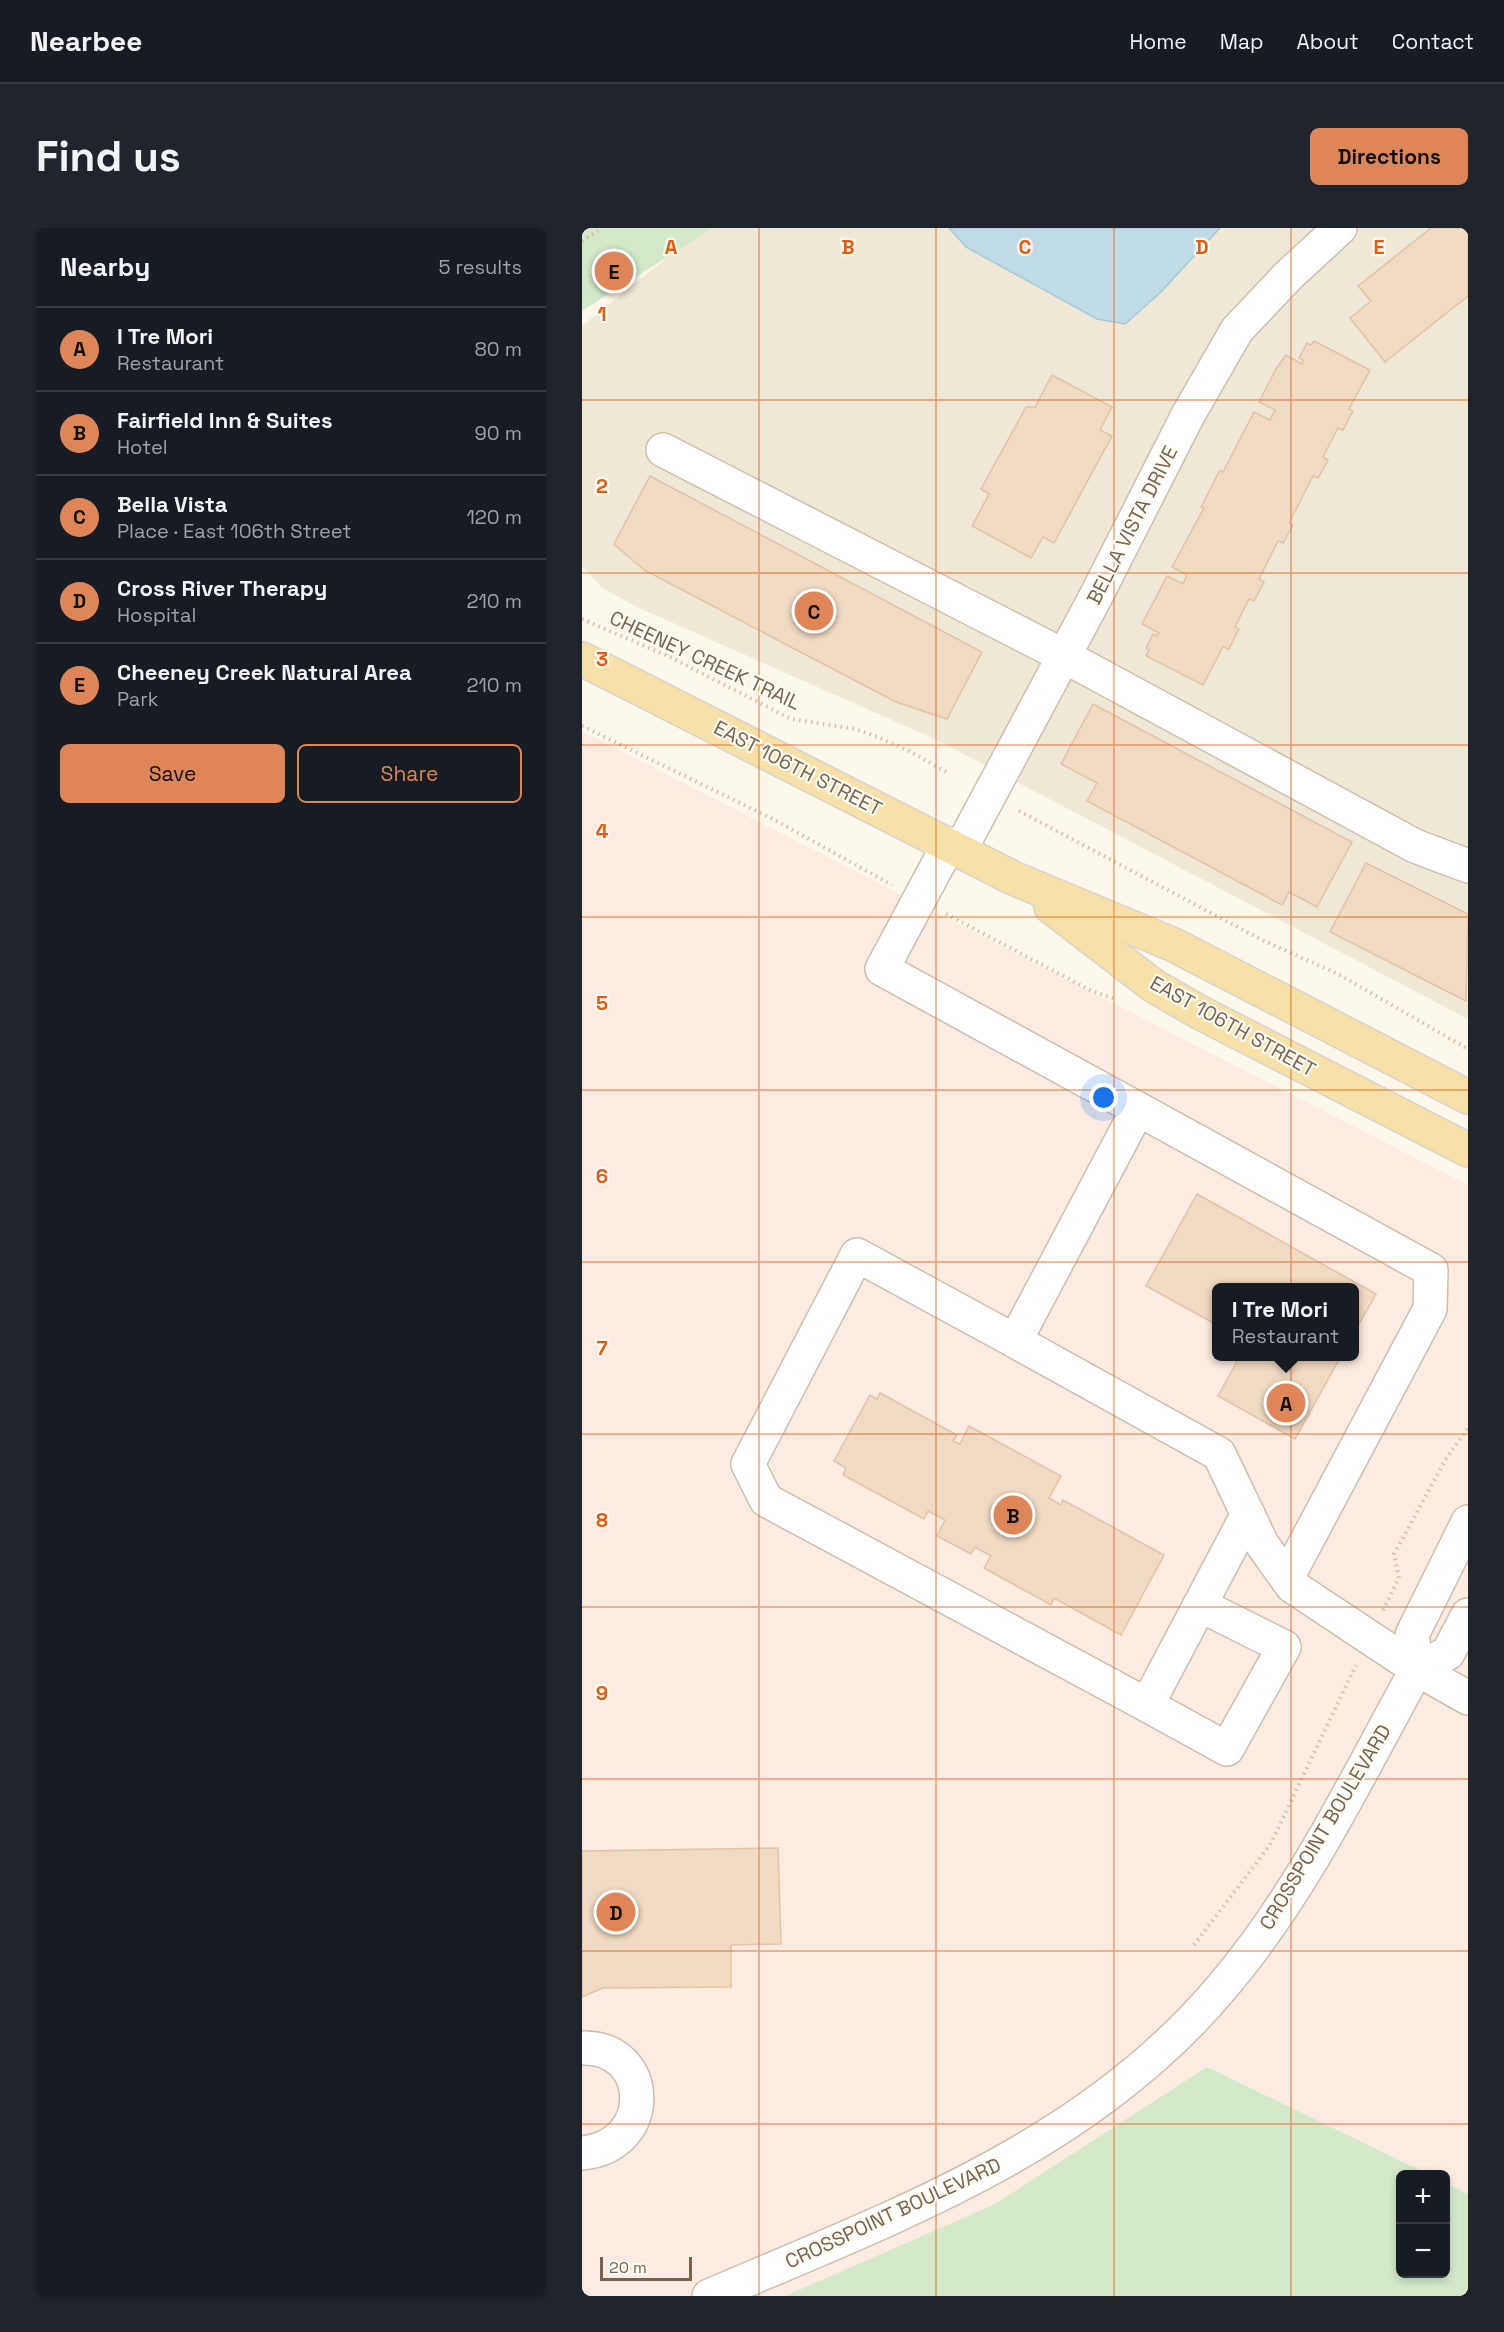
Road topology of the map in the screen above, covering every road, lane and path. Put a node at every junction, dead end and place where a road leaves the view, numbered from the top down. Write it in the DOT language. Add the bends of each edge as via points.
graph roads {
  1 [pos="602,228"];
  2 [pos="1340,228"];
  3 [pos="582,241"];
  4 [pos="663,450"];
  5 [pos="582,619"];
  6 [pos="1064,656"];
  7 [pos="582,659"];
  8 [pos="582,726"];
  9 [pos="950,774"];
  10 [pos="1019,811"];
  11 [pos="773,819"];
  12 [pos="954,847"];
  13 [pos="1468,866"];
  14 [pos="1013,878"];
  15 [pos="1468,1049"];
  16 [pos="1468,1097"];
  17 [pos="1138,1109"];
  18 [pos="1468,1150"];
  19 [pos="1015,1341"];
  20 [pos="1468,1428"];
  21 [pos="1248,1514"];
  22 [pos="1468,1522"];
  23 [pos="1287,1578"];
  24 [pos="1200,1605"];
  25 [pos="1468,1616"];
  26 [pos="1370,1637"];
  27 [pos="1417,1669"];
  28 [pos="1468,1698"];
  29 [pos="1147,1705"];
  30 [pos="1194,1945"];
  31 [pos="582,2048"];
  32 [pos="582,2153"];
  33 [pos="710,2296"];
  1 -- 3 [label="path"];
  2 -- 6 [label="street, BELLA VISTA DRIVE" via="1237,330 1188,415"];
  4 -- 6 [label="street"];
  5 -- 9 [label="path, CHEENEY CREEK TRAIL" via="670,657 791,719 855,729 909,750"];
  6 -- 12 [label="street, BELLA VISTA DRIVE"];
  6 -- 13 [label="street" via="1415,846"];
  7 -- 12 [label="main road, EAST 106TH STREET"];
  8 -- 11 [label="path"];
  10 -- 15 [label="path" via="1262,940 1338,974"];
  12 -- 14 [label="main road, EAST 106TH STREET"];
  12 -- 17 [label="street, BELLA VISTA DRIVE" via="882,969"];
  14 -- 16 [label="main road, EAST 106TH STREET" via="1174,945"];
  14 -- 18 [label="main road, EAST 106TH STREET" via="1154,986"];
  17 -- 19 [label="street"];
  17 -- 23 [label="street" via="1431,1270 1430,1309"];
  19 -- 21 [label="street" via="1219,1454"];
  19 -- 29 [label="street" via="857,1255 748,1464 766,1500"];
  20 -- 26 [label="path" via="1446,1459 1394,1554 1399,1578"];
  21 -- 23 [label="street" via="1262,1544"];
  21 -- 24 [label="street"];
  22 -- 27 [label="street" via="1412,1635"];
  23 -- 26 [label="street" via="1292,1586"];
  24 -- 29 [label="street"];
  24 -- 29 [label="street" via="1284,1647 1227,1749"];
  25 -- 27 [label="street" via="1448,1653"];
  26 -- 27 [label="street"];
  26 -- 30 [label="path" via="1270,1845"];
  27 -- 28 [label="street"];
  27 -- 33 [label="street, CROSSPOINT BOULEVARD" via="1278,1914 1222,1987 1165,2049 1052,2135 995,2168 923,2204"];
  31 -- 32 [label="street" via="598,2049 621,2061 635,2083 638,2097 634,2119 622,2138 597,2152"];
}
